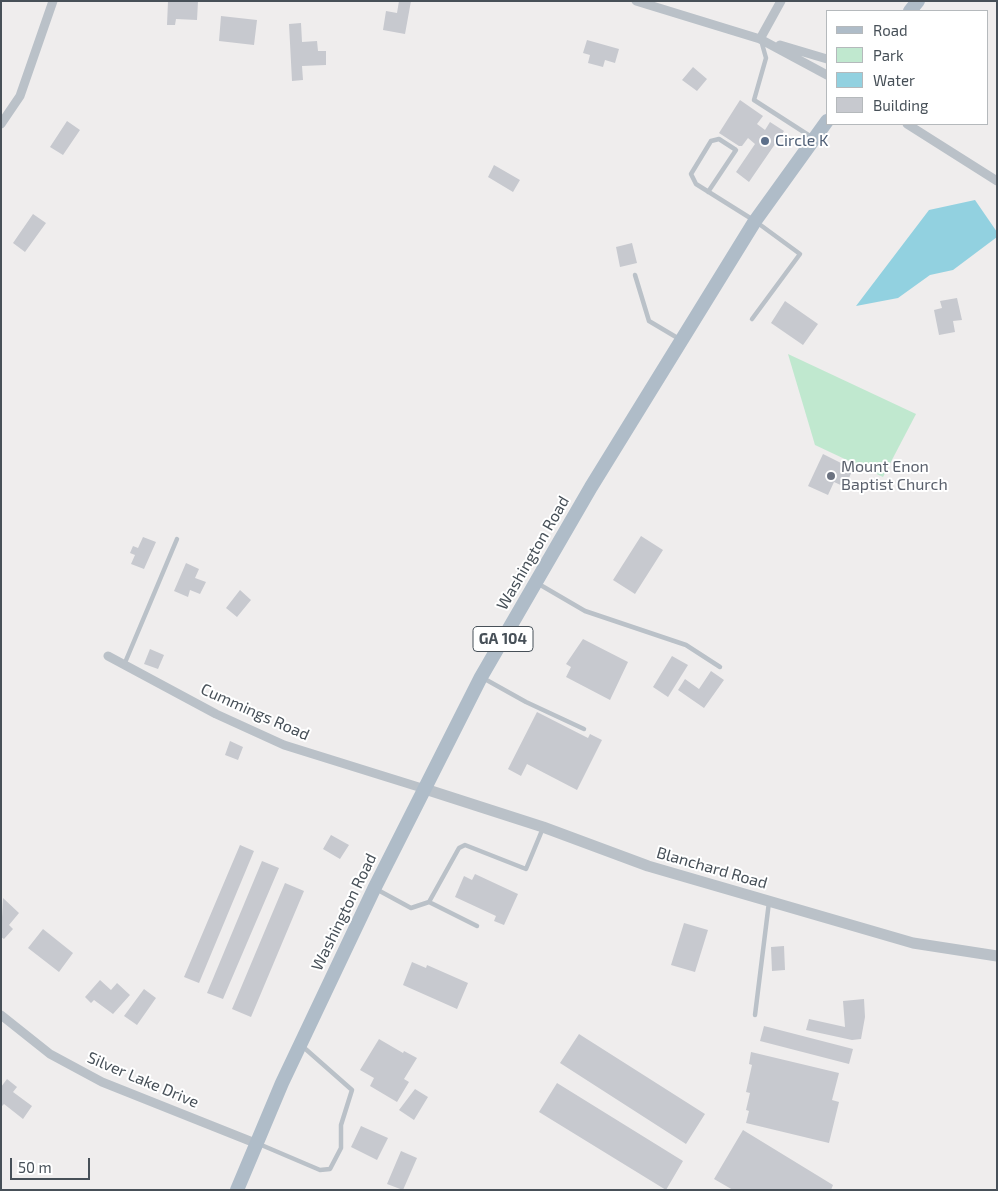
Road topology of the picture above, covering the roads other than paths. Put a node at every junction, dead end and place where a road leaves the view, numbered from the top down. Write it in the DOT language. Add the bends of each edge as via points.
graph roads {
  1 [pos="53,1"];
  2 [pos="636,1"];
  3 [pos="781,1"];
  4 [pos="760,39"];
  5 [pos="826,59"];
  6 [pos="826,74"];
  7 [pos="826,122"];
  8 [pos="1,124"];
  9 [pos="909,125"];
  10 [pos="814,139"];
  11 [pos="997,180"];
  12 [pos="708,192"];
  13 [pos="755,221"];
  14 [pos="635,275"];
  15 [pos="752,319"];
  16 [pos="682,341"];
  17 [pos="177,539"];
  18 [pos="536,582"];
  19 [pos="108,656"];
  20 [pos="124,665"];
  21 [pos="720,667"];
  22 [pos="481,677"];
  23 [pos="584,729"];
  24 [pos="424,788"];
  25 [pos="543,827"];
  26 [pos="374,889"];
  27 [pos="769,901"];
  28 [pos="429,902"];
  29 [pos="477,926"];
  30 [pos="997,956"];
  31 [pos="754,1015"];
  32 [pos="1,1016"];
  33 [pos="300,1045"];
  34 [pos="255,1143"];
  35 [pos="237,1190"];
  1 -- 8 [label="street" via="20,96"];
  2 -- 4 [label="street"];
  3 -- 4 [label="street"];
  4 -- 5 [label="street"];
  4 -- 6 [label="street"];
  4 -- 10 [label="lane" via="766,58 754,100"];
  7 -- 10 [label="main road, Washington Road / GA 104"];
  9 -- 11 [label="street"];
  10 -- 13 [label="main road, Washington Road / GA 104"];
  12 -- 12 [label="lane" via="696,184 691,174 711,141 719,139 736,150"];
  12 -- 13 [label="lane"];
  13 -- 15 [label="lane" via="800,254"];
  13 -- 16 [label="main road, Washington Road / GA 104"];
  14 -- 16 [label="lane" via="649,321"];
  16 -- 18 [label="main road, Washington Road / GA 104"];
  17 -- 20 [label="lane"];
  18 -- 21 [label="lane" via="584,611 686,644"];
  18 -- 22 [label="main road, Washington Road / GA 104"];
  19 -- 20 [label="street, Cummings Road"];
  20 -- 24 [label="street, Cummings Road" via="216,714 284,744"];
  22 -- 23 [label="lane"];
  22 -- 24 [label="main road, Washington Road / GA 104"];
  24 -- 25 [label="street, Blanchard Road"];
  24 -- 26 [label="main road, Washington Road / GA 104"];
  25 -- 27 [label="street, Blanchard Road" via="648,866"];
  25 -- 28 [label="lane" via="526,869 472,847 459,848"];
  26 -- 28 [label="lane" via="411,908"];
  26 -- 33 [label="main road, Washington Road / GA 104"];
  27 -- 30 [label="street, Blanchard Road" via="913,944"];
  27 -- 31 [label="lane"];
  28 -- 29 [label="lane"];
  32 -- 34 [label="street, Silver Lake Drive" via="50,1054 102,1082"];
  33 -- 34 [label="main road, Washington Road / GA 104"];
  33 -- 34 [label="lane" via="352,1090 341,1125 340,1148 330,1169 320,1170"];
  34 -- 35 [label="main road, Washington Road / GA 104"];
}
